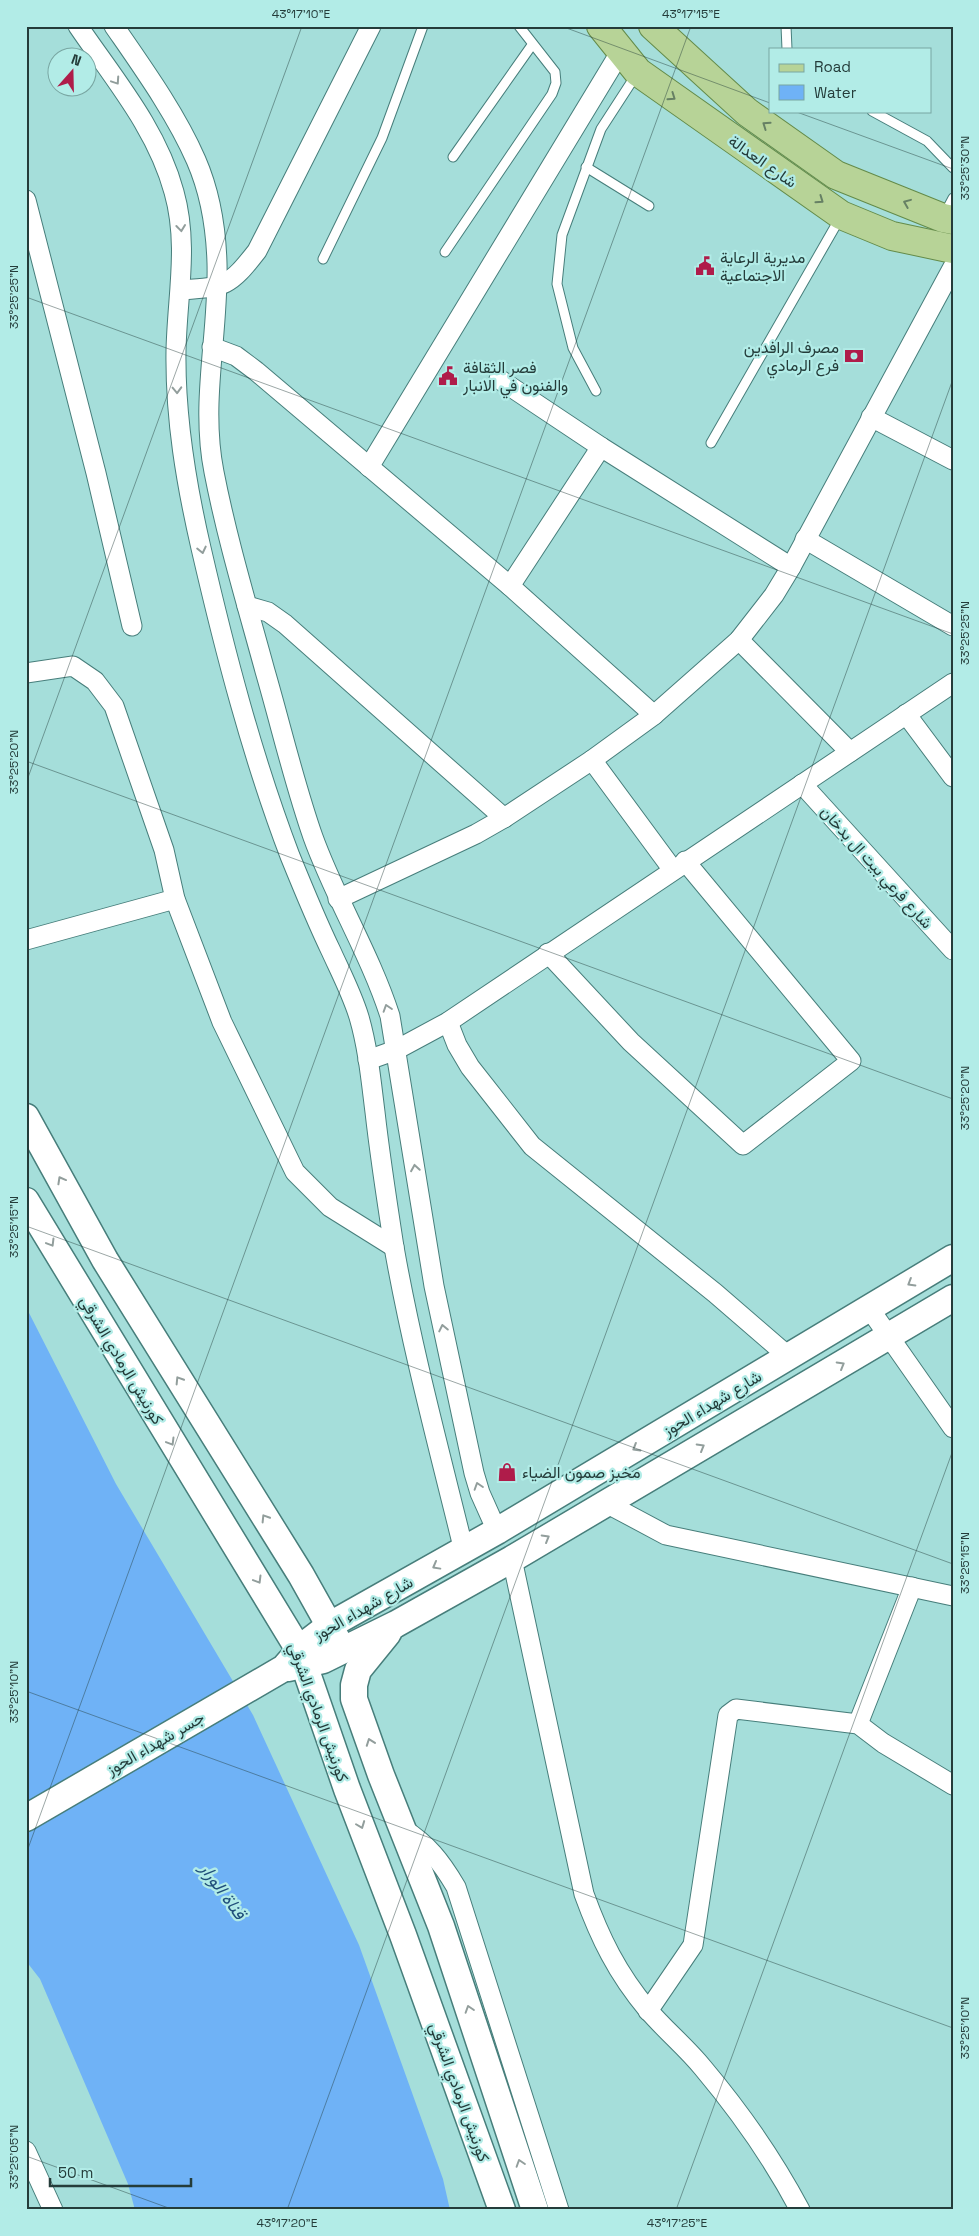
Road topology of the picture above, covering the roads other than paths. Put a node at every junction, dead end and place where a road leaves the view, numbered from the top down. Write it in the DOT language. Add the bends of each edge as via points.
graph roads {
  1 [pos="78,26"];
  2 [pos="114,26"];
  3 [pos="371,26"];
  4 [pos="423,26"];
  5 [pos="518,26"];
  6 [pos="601,26"];
  7 [pos="653,26"];
  8 [pos="786,26"];
  9 [pos="532,45"];
  10 [pos="787,48"];
  11 [pos="621,51"];
  12 [pos="638,72"];
  13 [pos="874,112"];
  14 [pos="453,157"];
  15 [pos="586,167"];
  16 [pos="953,168"];
  17 [pos="26,200"];
  18 [pos="649,206"];
  19 [pos="949,212"];
  20 [pos="841,215"];
  21 [pos="953,249"];
  22 [pos="446,252"];
  23 [pos="323,259"];
  24 [pos="953,267"];
  25 [pos="216,288"];
  26 [pos="181,290"];
  27 [pos="212,347"];
  28 [pos="499,378"];
  29 [pos="596,391"];
  30 [pos="871,417"];
  31 [pos="711,443"];
  32 [pos="601,447"];
  33 [pos="953,460"];
  34 [pos="369,467"];
  35 [pos="805,539"];
  36 [pos="791,568"];
  37 [pos="510,586"];
  38 [pos="247,606"];
  39 [pos="132,626"];
  40 [pos="953,626"];
  41 [pos="739,640"];
  42 [pos="26,672"];
  43 [pos="953,683"];
  44 [pos="906,714"];
  45 [pos="654,715"];
  46 [pos="850,752"];
  47 [pos="592,760"];
  48 [pos="953,777"];
  49 [pos="802,784"];
  50 [pos="504,818"];
  51 [pos="679,866"];
  52 [pos="175,899"];
  53 [pos="338,899"];
  54 [pos="26,940"];
  55 [pos="953,950"];
  56 [pos="548,953"];
  57 [pos="448,1022"];
  58 [pos="396,1050"];
  59 [pos="368,1060"];
  60 [pos="26,1118"];
  61 [pos="26,1201"];
  62 [pos="394,1247"];
  63 [pos="953,1258"];
  64 [pos="953,1298"];
  65 [pos="870,1308"];
  66 [pos="889,1337"];
  67 [pos="789,1357"];
  68 [pos="953,1428"];
  69 [pos="606,1503"];
  70 [pos="497,1531"];
  71 [pos="464,1551"];
  72 [pos="512,1559"];
  73 [pos="300,1575"];
  74 [pos="912,1587"];
  75 [pos="380,1596"];
  76 [pos="953,1596"];
  77 [pos="396,1624"];
  78 [pos="330,1625"];
  79 [pos="344,1650"];
  80 [pos="296,1661"];
  81 [pos="858,1724"];
  82 [pos="381,1775"];
  83 [pos="953,1785"];
  84 [pos="348,1789"];
  85 [pos="26,1818"];
  86 [pos="402,1828"];
  87 [pos="648,2010"];
  88 [pos="26,2151"];
  89 [pos="53,2210"];
  90 [pos="502,2210"];
  91 [pos="535,2210"];
  92 [pos="559,2210"];
  93 [pos="800,2210"];
  1 -- 26 [label="street, one-way" via="143,120 166,167 182,237"];
  2 -- 25 [label="street" via="197,161 215,237"];
  3 -- 25 [label="street" via="264,240 239,273"];
  4 -- 23 [label="lane" via="382,138"];
  5 -- 9 [label="lane"];
  6 -- 11 [label="main road, شارع العدالة"];
  19 -- 7 [label="main road, شارع العدالة, one-way" via="836,175 747,112"];
  8 -- 10 [label="lane"];
  9 -- 14 [label="lane"];
  9 -- 22 [label="lane" via="555,72 552,94"];
  11 -- 12 [label="main road, شارع العدالة"];
  11 -- 34 [label="street"];
  12 -- 15 [label="lane" via="601,130"];
  12 -- 20 [label="main road, شارع العدالة, one-way"];
  13 -- 16 [label="lane" via="927,141"];
  15 -- 18 [label="lane"];
  15 -- 29 [label="lane" via="562,235 557,284 573,348"];
  17 -- 39 [label="street"];
  20 -- 21 [label="main road, شارع العدالة" via="892,236"];
  20 -- 31 [label="lane"];
  24 -- 30 [label="street"];
  25 -- 26 [label="street"];
  25 -- 27 [label="street"];
  26 -- 59 [label="street, one-way" via="176,348 179,434 185,477 218,617 272,808 313,910 351,992"];
  27 -- 34 [label="street" via="236,356 251,367"];
  27 -- 38 [label="street" via="208,397 210,448"];
  28 -- 32 [label="street"];
  30 -- 33 [label="street"];
  30 -- 35 [label="street"];
  32 -- 36 [label="street"];
  32 -- 37 [label="street"];
  34 -- 37 [label="street"];
  35 -- 36 [label="street"];
  35 -- 40 [label="street"];
  36 -- 41 [label="street"];
  37 -- 45 [label="street"];
  38 -- 50 [label="street" via="268,612 286,624"];
  38 -- 53 [label="street" via="313,836"];
  41 -- 45 [label="street"];
  41 -- 46 [label="street"];
  42 -- 52 [label="street" via="73,666 95,680 114,706 164,850"];
  43 -- 44 [label="street"];
  44 -- 46 [label="street"];
  44 -- 48 [label="street"];
  45 -- 47 [label="street"];
  46 -- 49 [label="street"];
  47 -- 50 [label="street"];
  47 -- 51 [label="street"];
  49 -- 51 [label="street"];
  49 -- 55 [label="street, شارع فرعي بيت ال بدخان"];
  50 -- 53 [label="street"];
  51 -- 56 [label="street"];
  51 -- 56 [label="street" via="851,1061 743,1145 631,1042"];
  52 -- 54 [label="street"];
  52 -- 62 [label="street" via="222,1022 295,1172 330,1207"];
  58 -- 53 [label="street, one-way" via="384,1000"];
  56 -- 57 [label="street"];
  57 -- 58 [label="street"];
  57 -- 67 [label="street" via="470,1067 532,1146 715,1293"];
  58 -- 59 [label="street"];
  70 -- 58 [label="street, one-way" via="474,1473 434,1286"];
  59 -- 62 [label="street"];
  73 -- 60 [label="main road, one-way" via="105,1260"];
  61 -- 80 [label="main road, كورنيش الرمادي الشرقي, one-way"];
  62 -- 71 [label="street" via="424,1397"];
  63 -- 65 [label="main road, شارع شهداء الحوز, one-way"];
  64 -- 66 [label="main road, شارع شهداء الحوز"];
  65 -- 66 [label="street"];
  65 -- 67 [label="main road, شارع شهداء الحوز"];
  66 -- 68 [label="street"];
  69 -- 66 [label="main road, شارع شهداء الحوز, one-way"];
  67 -- 70 [label="main road, شارع شهداء الحوز, one-way"];
  72 -- 69 [label="main road, شارع شهداء الحوز, one-way"];
  69 -- 74 [label="street" via="666,1535"];
  70 -- 71 [label="main road, شارع شهداء الحوز"];
  71 -- 75 [label="main road, شارع شهداء الحوز, one-way"];
  72 -- 77 [label="main road, شارع شهداء الحوز"];
  72 -- 87 [label="street" via="584,1894 599,1936 621,1975"];
  73 -- 75 [label="main road" via="319,1592 343,1600 368,1600"];
  73 -- 78 [label="main road"];
  74 -- 76 [label="street"];
  74 -- 81 [label="street"];
  75 -- 78 [label="main road, شارع شهداء الحوز"];
  77 -- 79 [label="main road, شارع شهداء الحوز"];
  82 -- 77 [label="main road, كورنيش الرمادي الشرقي, one-way" via="354,1698 354,1685 362,1662"];
  78 -- 79 [label="main road"];
  78 -- 80 [label="main road, شارع شهداء الحوز" via="311,1638"];
  79 -- 80 [label="main road, شارع شهداء الحوز"];
  80 -- 84 [label="main road, كورنيش الرمادي الشرقي"];
  80 -- 85 [label="main road, جسر شهداء الحوز"];
  81 -- 83 [label="street"];
  81 -- 87 [label="street" via="736,1709 728,1715 692,1945"];
  82 -- 84 [label="main road"];
  82 -- 86 [label="main road, كورنيش الرمادي الشرقي"];
  84 -- 90 [label="main road, كورنيش الرمادي الشرقي, one-way"];
  91 -- 86 [label="main road, كورنيش الرمادي الشرقي, one-way" via="441,1926"];
  86 -- 92 [label="street" via="424,1843 442,1863 456,1887"];
  87 -- 93 [label="street" via="702,2066 749,2127"];
  88 -- 89 [label="street"];
}
